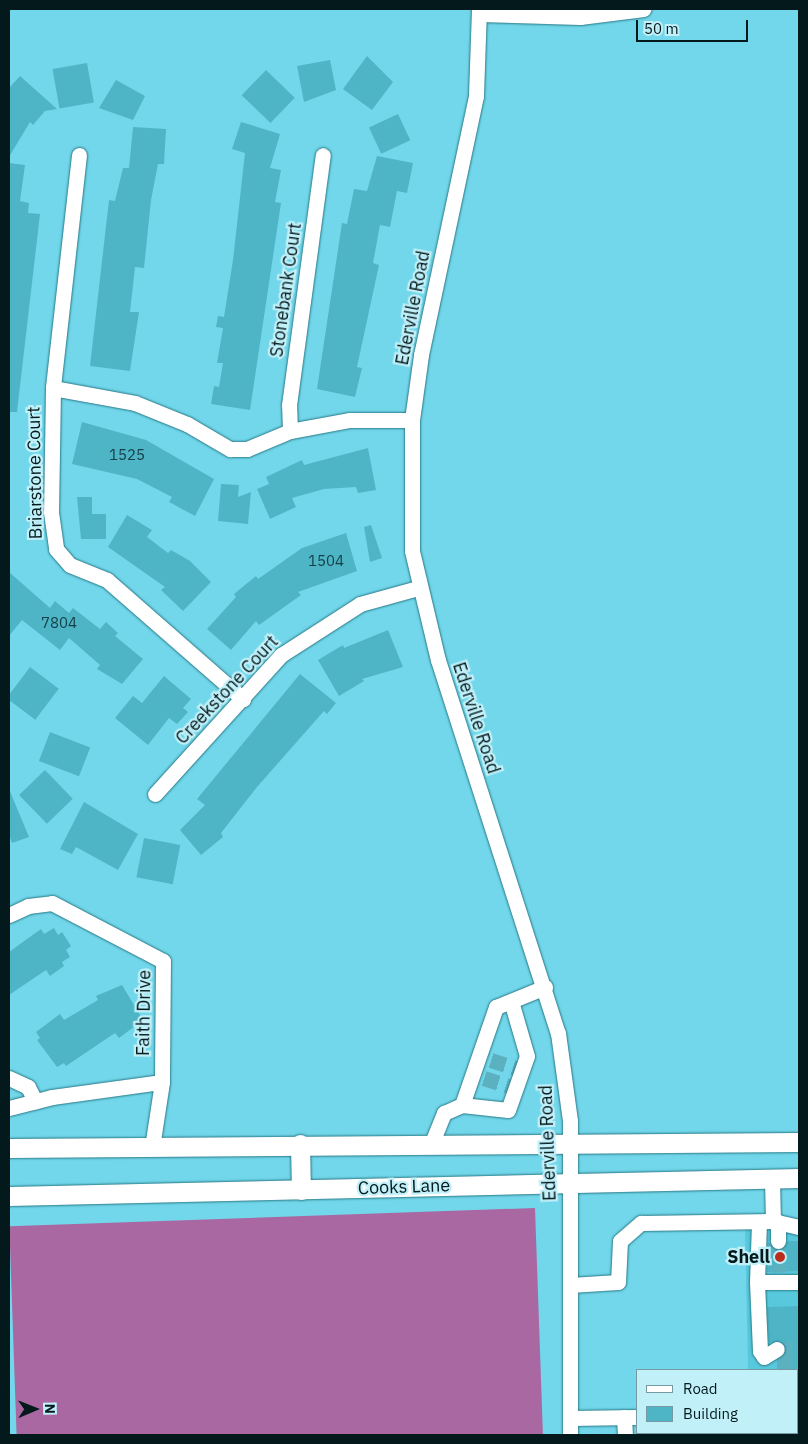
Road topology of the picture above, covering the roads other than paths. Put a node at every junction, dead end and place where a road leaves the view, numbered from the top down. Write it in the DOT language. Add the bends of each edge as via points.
graph roads {
  1 [pos="643,9"];
  2 [pos="480,11"];
  3 [pos="79,155"];
  4 [pos="323,155"];
  5 [pos="53,388"];
  6 [pos="412,420"];
  7 [pos="290,431"];
  8 [pos="418,588"];
  9 [pos="243,699"];
  10 [pos="155,794"];
  11 [pos="9,915"];
  12 [pos="545,987"];
  13 [pos="511,1001"];
  14 [pos="9,1078"];
  15 [pos="162,1082"];
  16 [pos="35,1101"];
  17 [pos="462,1105"];
  18 [pos="9,1108"];
  19 [pos="799,1142"];
  20 [pos="300,1144"];
  21 [pos="570,1144"];
  22 [pos="431,1145"];
  23 [pos="152,1147"];
  24 [pos="9,1148"];
  25 [pos="799,1178"];
  26 [pos="772,1179"];
  27 [pos="570,1183"];
  28 [pos="301,1190"];
  29 [pos="9,1196"];
  30 [pos="770,1222"];
  31 [pos="799,1227"];
  32 [pos="778,1241"];
  33 [pos="757,1282"];
  34 [pos="799,1282"];
  35 [pos="570,1285"];
  36 [pos="773,1357"];
  37 [pos="630,1417"];
  38 [pos="570,1418"];
  39 [pos="570,1435"];
  40 [pos="624,1435"];
  1 -- 2 [label="street" via="580,17"];
  2 -- 6 [label="street, Ederville Road" via="476,96 421,355"];
  3 -- 5 [label="street, Briarstone Court"];
  4 -- 7 [label="street, Stonebank Court" via="289,405"];
  5 -- 7 [label="street" via="135,403 187,424 230,449 247,449"];
  5 -- 9 [label="street, Briarstone Court" via="51,512 56,549 70,565 107,580"];
  6 -- 7 [label="street" via="350,420"];
  6 -- 8 [label="street, Ederville Road" via="412,550"];
  8 -- 9 [label="street, Creekstone Court" via="360,604 323,624 281,654"];
  8 -- 12 [label="street, Ederville Road" via="438,660"];
  9 -- 10 [label="street, Creekstone Court"];
  11 -- 15 [label="street, Faith Drive" via="28,906 52,903 163,961"];
  12 -- 13 [label="street"];
  12 -- 21 [label="street, Ederville Road" via="561,1052"];
  13 -- 17 [label="street" via="496,1007 479,1076"];
  13 -- 17 [label="street" via="527,1056 508,1110"];
  14 -- 16 [label="street" via="28,1087"];
  15 -- 16 [label="street"];
  15 -- 23 [label="street, Faith Drive"];
  16 -- 18 [label="street"];
  17 -- 22 [label="street" via="444,1113"];
  19 -- 21 [label="main road"];
  20 -- 22 [label="main road"];
  20 -- 23 [label="main road"];
  20 -- 28 [label="main road"];
  21 -- 22 [label="main road"];
  21 -- 27 [label="street, Ederville Road"];
  23 -- 24 [label="main road"];
  25 -- 26 [label="main road, Cooks Lane"];
  26 -- 27 [label="main road, Cooks Lane"];
  26 -- 30 [label="street"];
  27 -- 28 [label="main road, Cooks Lane"];
  27 -- 35 [label="street, Ederville Road"];
  28 -- 29 [label="main road, Cooks Lane"];
  30 -- 31 [label="street"];
  30 -- 32 [label="street"];
  30 -- 33 [label="street"];
  30 -- 35 [label="street" via="641,1223 620,1241 618,1282"];
  33 -- 34 [label="street" via="779,1277"];
  33 -- 36 [label="street" via="760,1351"];
  35 -- 38 [label="street, Ederville Road"];
  37 -- 38 [label="street"];
  37 -- 40 [label="street"];
  38 -- 39 [label="street, Ederville Road"];
}
